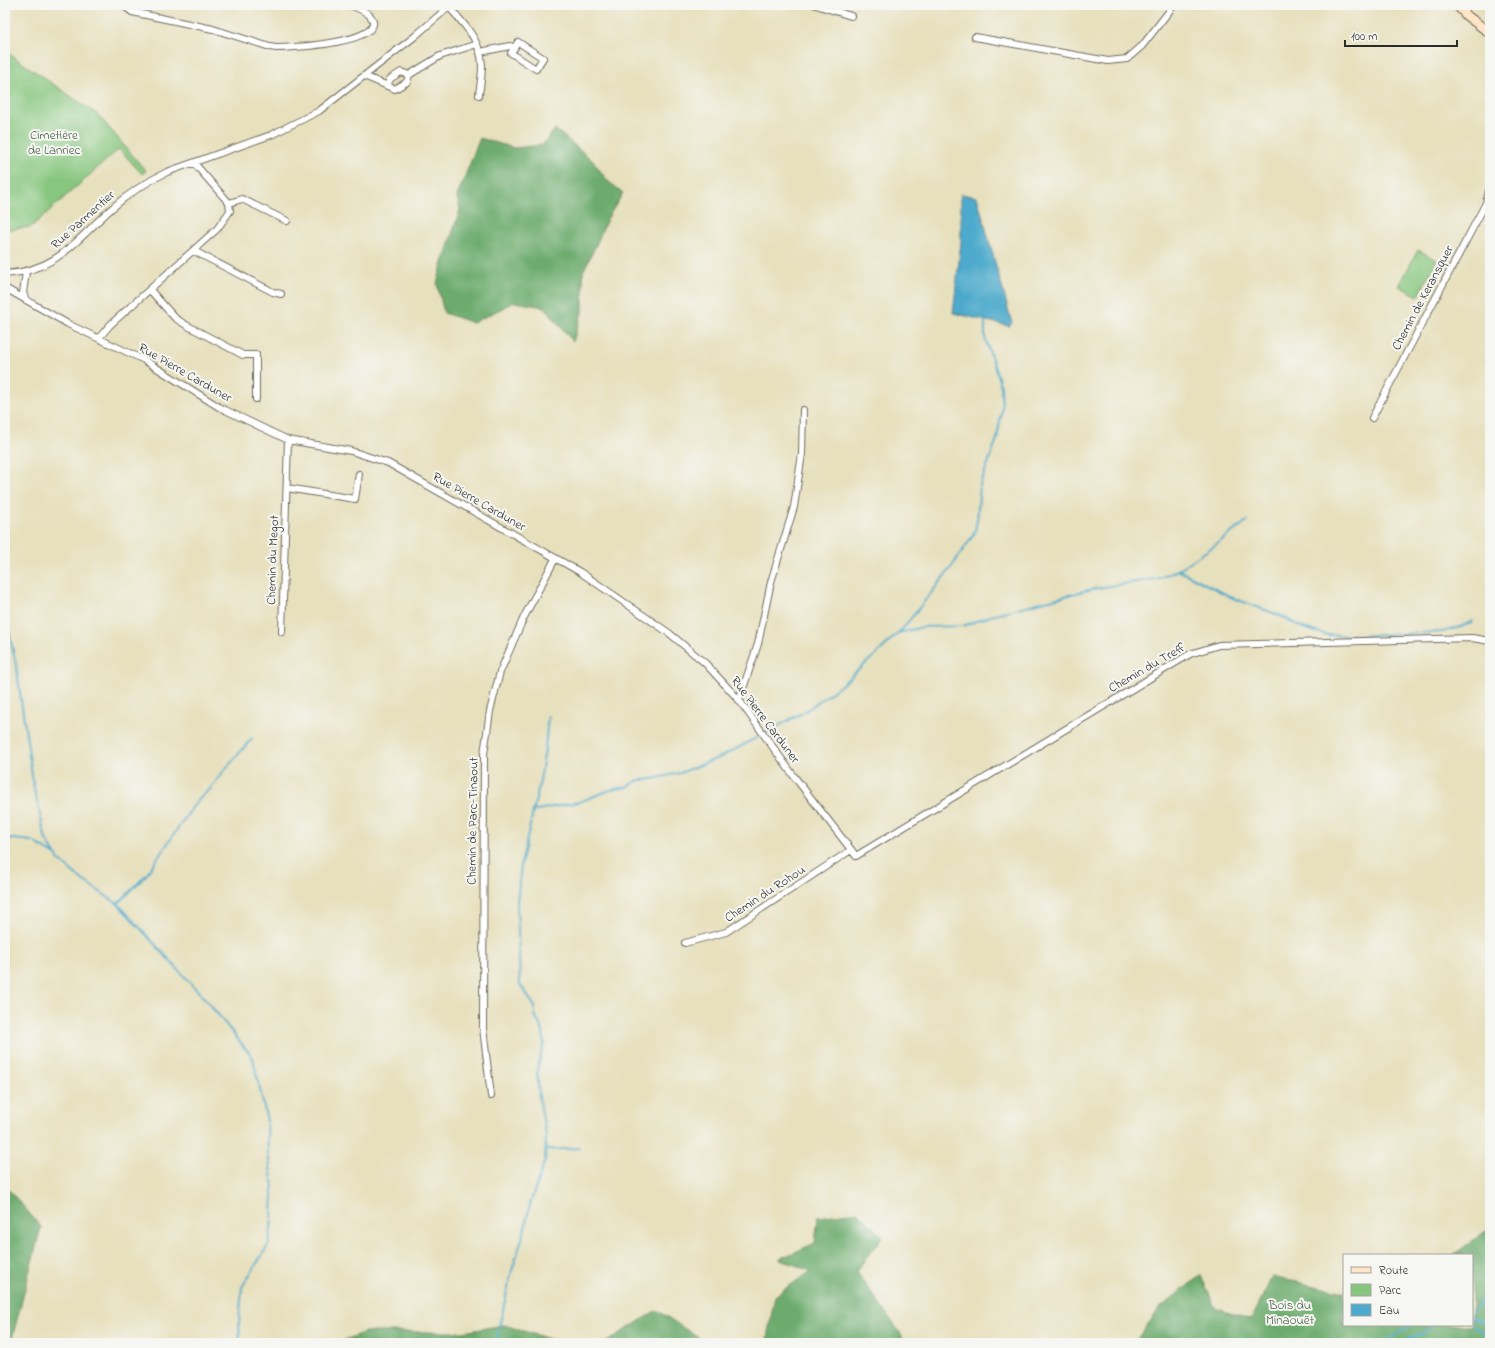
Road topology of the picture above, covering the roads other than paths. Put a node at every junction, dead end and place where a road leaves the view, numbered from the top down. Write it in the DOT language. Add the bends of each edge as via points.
graph roads {
  1 [pos="123,5"];
  2 [pos="350,5"];
  3 [pos="816,5"];
  4 [pos="1174,5"];
  5 [pos="1457,5"];
  6 [pos="450,6"];
  7 [pos="851,16"];
  8 [pos="1490,33"];
  9 [pos="975,37"];
  10 [pos="477,44"];
  11 [pos="514,48"];
  12 [pos="480,52"];
  13 [pos="409,75"];
  14 [pos="364,76"];
  15 [pos="387,86"];
  16 [pos="479,95"];
  17 [pos="194,163"];
  18 [pos="1490,187"];
  19 [pos="229,203"];
  20 [pos="287,221"];
  21 [pos="194,251"];
  22 [pos="26,272"];
  23 [pos="5,274"];
  24 [pos="5,288"];
  25 [pos="150,290"];
  26 [pos="281,294"];
  27 [pos="26,300"];
  28 [pos="99,338"];
  29 [pos="256,399"];
  30 [pos="803,410"];
  31 [pos="1372,418"];
  32 [pos="288,440"];
  33 [pos="359,474"];
  34 [pos="287,488"];
  35 [pos="555,559"];
  36 [pos="282,632"];
  37 [pos="1490,641"];
  38 [pos="739,700"];
  39 [pos="852,850"];
  40 [pos="856,856"];
  41 [pos="685,943"];
  42 [pos="491,1096"];
  1 -- 2 [label="street" via="132,12 213,29 270,48 344,41 361,36 372,28 372,18"];
  3 -- 7 [label="street"];
  4 -- 9 [label="street" via="1142,46 1127,59 1108,61"];
  5 -- 8 [label="main road"];
  6 -- 10 [label="street"];
  6 -- 14 [label="street, Rue Parmentier"];
  10 -- 12 [label="street"];
  10 -- 13 [label="street" via="440,56"];
  11 -- 11 [label="street" via="511,53 536,69 543,58 518,42"];
  11 -- 12 [label="street" via="510,46"];
  12 -- 16 [label="street" via="482,66"];
  13 -- 15 [label="street" via="401,72 390,79"];
  13 -- 15 [label="street" via="407,82 396,89"];
  14 -- 15 [label="street"];
  14 -- 17 [label="street, Rue Parmentier" via="319,111 296,124"];
  17 -- 19 [label="street"];
  17 -- 22 [label="street, Rue Parmentier" via="167,172 136,189 62,255"];
  18 -- 31 [label="street, Chemin de Keransquer" via="1486,203"];
  19 -- 20 [label="street" via="242,199"];
  19 -- 21 [label="street" via="230,211 223,222"];
  21 -- 25 [label="street"];
  21 -- 26 [label="street"];
  22 -- 23 [label="street, Rue Parmentier"];
  22 -- 27 [label="street" via="23,293"];
  24 -- 27 [label="street, Rue Pierre Carduner"];
  25 -- 28 [label="street"];
  25 -- 29 [label="street" via="175,318 186,325 243,355 256,355"];
  27 -- 28 [label="street, Rue Pierre Carduner"];
  28 -- 32 [label="street, Rue Pierre Carduner" via="144,360 219,407"];
  30 -- 38 [label="street" via="802,454 794,507 771,582 758,644"];
  32 -- 34 [label="street, Chemin du Megot"];
  32 -- 35 [label="street, Rue Pierre Carduner" via="351,451 388,463"];
  33 -- 34 [label="street" via="355,499"];
  34 -- 36 [label="street, Chemin du Megot"];
  35 -- 38 [label="street, Rue Pierre Carduner" via="580,572 669,633 705,663"];
  35 -- 42 [label="street, Chemin de Parc-Tinaout" via="524,617 500,672 490,711 484,754 482,1028"];
  37 -- 40 [label="street, Chemin du Treff" via="1472,638 1218,645 1190,654"];
  38 -- 39 [label="street, Rue Pierre Carduner"];
  39 -- 40 [label="street, Rue Pierre Carduner"];
  39 -- 41 [label="street, Chemin du Rohou" via="726,932"];
}
